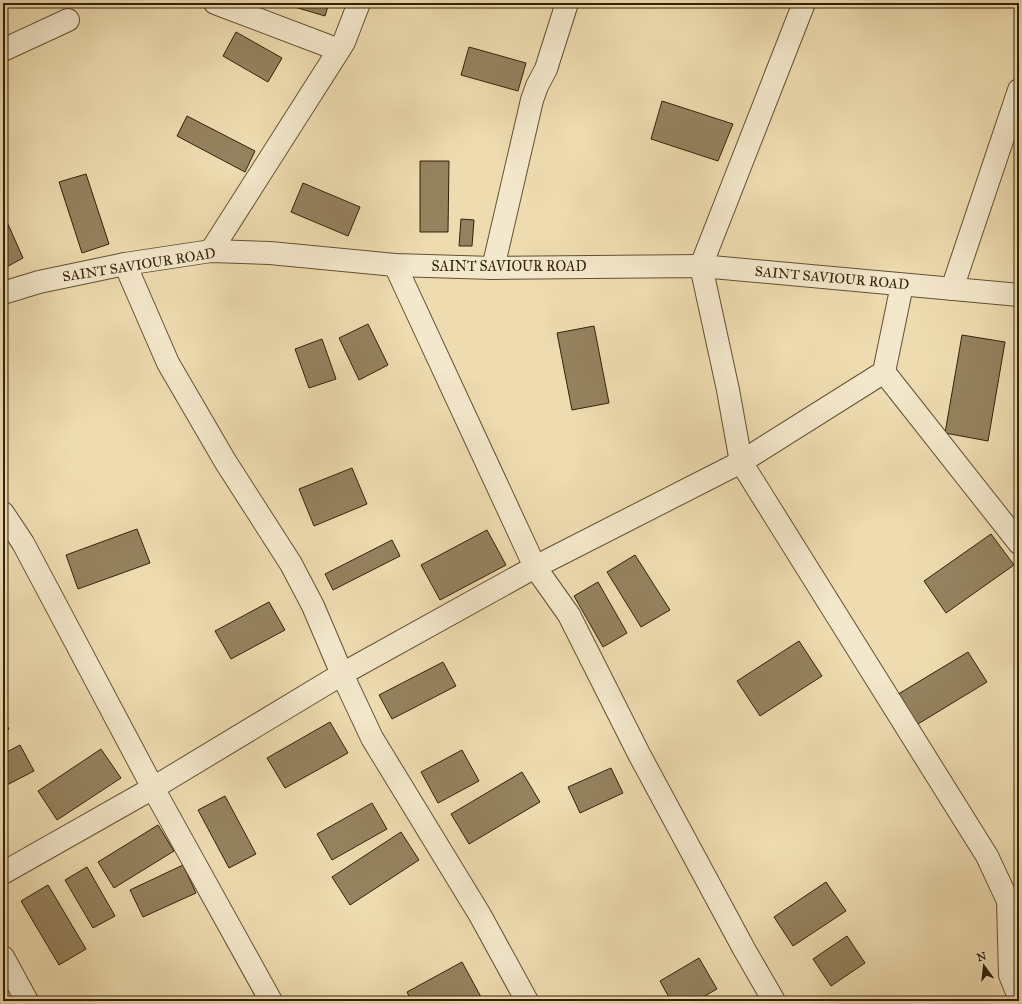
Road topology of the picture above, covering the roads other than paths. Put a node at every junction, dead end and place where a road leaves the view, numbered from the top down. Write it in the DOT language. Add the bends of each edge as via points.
graph roads {
  1 [pos="215,3"];
  2 [pos="359,3"];
  3 [pos="567,3"];
  4 [pos="804,3"];
  5 [pos="68,20"];
  6 [pos="3,50"];
  7 [pos="339,50"];
  8 [pos="1019,90"];
  9 [pos="211,251"];
  10 [pos="124,264"];
  11 [pos="395,265"];
  12 [pos="701,266"];
  13 [pos="493,268"];
  14 [pos="902,285"];
  15 [pos="952,289"];
  16 [pos="3,293"];
  17 [pos="1019,295"];
  18 [pos="884,372"];
  19 [pos="741,462"];
  20 [pos="3,513"];
  21 [pos="1019,543"];
  22 [pos="535,567"];
  23 [pos="342,674"];
  24 [pos="153,788"];
  25 [pos="3,873"];
  26 [pos="3,957"];
  27 [pos="1019,998"];
  28 [pos="27,1001"];
  29 [pos="271,1001"];
  30 [pos="528,1001"];
  31 [pos="774,1001"];
  1 -- 7 [label="street"];
  2 -- 7 [label="street"];
  3 -- 13 [label="street" via="546,69 532,100"];
  4 -- 12 [label="street"];
  5 -- 6 [label="street"];
  7 -- 9 [label="street"];
  8 -- 15 [label="street"];
  9 -- 10 [label="street, SAINT SAVIOUR ROAD"];
  9 -- 11 [label="street, SAINT SAVIOUR ROAD" via="270,253"];
  10 -- 16 [label="street, SAINT SAVIOUR ROAD" via="38,282"];
  10 -- 23 [label="street" via="168,362 225,461 291,564 313,606"];
  11 -- 13 [label="street, SAINT SAVIOUR ROAD"];
  11 -- 22 [label="street"];
  12 -- 13 [label="street, SAINT SAVIOUR ROAD"];
  12 -- 14 [label="street, SAINT SAVIOUR ROAD"];
  12 -- 19 [label="street"];
  14 -- 15 [label="street, SAINT SAVIOUR ROAD"];
  14 -- 18 [label="street"];
  15 -- 17 [label="street, SAINT SAVIOUR ROAD"];
  18 -- 19 [label="street"];
  18 -- 21 [label="street"];
  19 -- 22 [label="street"];
  19 -- 27 [label="street" via="987,856 1008,902 1010,975"];
  20 -- 24 [label="street" via="23,543"];
  22 -- 23 [label="street"];
  22 -- 31 [label="street" via="569,615 639,754"];
  23 -- 24 [label="street"];
  23 -- 30 [label="street" via="372,738 480,915"];
  24 -- 25 [label="street"];
  24 -- 29 [label="street"];
  26 -- 28 [label="street"];
}
